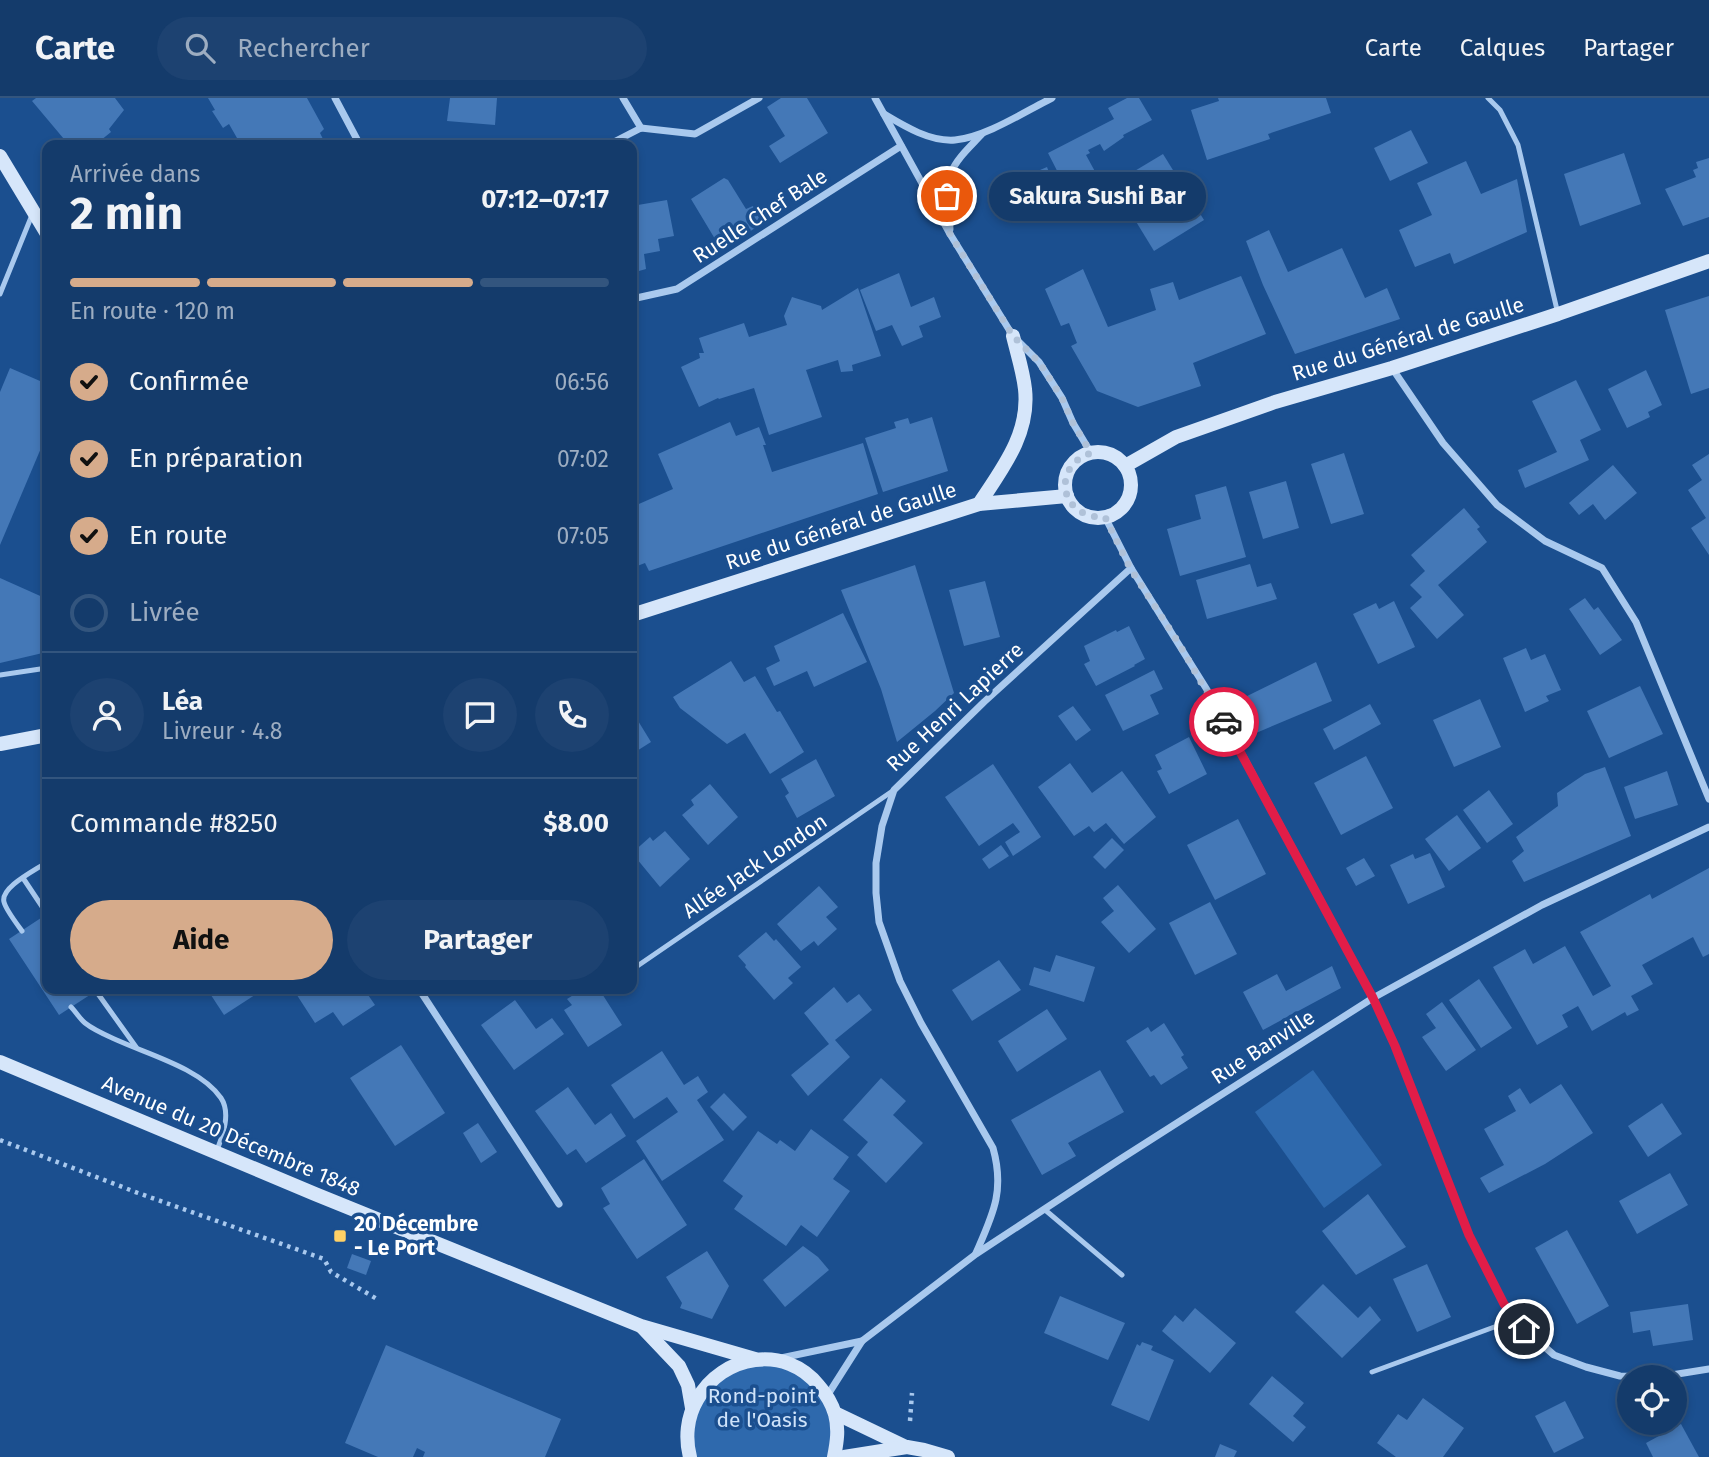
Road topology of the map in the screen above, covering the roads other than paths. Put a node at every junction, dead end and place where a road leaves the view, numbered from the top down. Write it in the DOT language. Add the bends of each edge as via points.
graph roads {
  1 [pos="335,98"];
  2 [pos="623,98"];
  3 [pos="759,98"];
  4 [pos="875,98"];
  5 [pos="1052,98"];
  6 [pos="1488,98"];
  7 [pos="883,113"];
  8 [pos="640,128"];
  9 [pos="983,133"];
  10 [pos="357,140"];
  11 [pos="617,140"];
  12 [pos="901,146"];
  13 [pos="0,156"];
  14 [pos="34,212"];
  15 [pos="42,226"];
  16 [pos="950,234"];
  17 [pos="1709,261"];
  18 [pos="0,294"];
  19 [pos="637,298"];
  20 [pos="1558,314"];
  21 [pos="1013,336"];
  22 [pos="1392,368"];
  23 [pos="1091,453"];
  24 [pos="1125,466"];
  25 [pos="1067,496"];
  26 [pos="979,504"];
  27 [pos="1105,517"];
  28 [pos="1130,568"];
  29 [pos="637,613"];
  30 [pos="42,668"];
  31 [pos="0,676"];
  32 [pos="42,735"];
  33 [pos="0,744"];
  34 [pos="894,790"];
  35 [pos="1709,799"];
  36 [pos="1709,827"];
  37 [pos="42,865"];
  38 [pos="23,878"];
  39 [pos="42,906"];
  40 [pos="22,931"];
  41 [pos="637,966"];
  42 [pos="98,994"];
  43 [pos="422,994"];
  44 [pos="1373,998"];
  45 [pos="71,1007"];
  46 [pos="137,1049"];
  47 [pos="0,1062"];
  48 [pos="216,1153"];
  49 [pos="559,1204"];
  50 [pos="1044,1209"];
  51 [pos="976,1254"];
  52 [pos="1122,1275"];
  53 [pos="1516,1319"];
  54 [pos="641,1326"];
  55 [pos="862,1341"];
  56 [pos="755,1359"];
  57 [pos="774,1360"];
  58 [pos="1709,1369"];
  59 [pos="1372,1372"];
  60 [pos="827,1396"];
  61 [pos="692,1408"];
  62 [pos="835,1413"];
  63 [pos="907,1447"];
  64 [pos="690,1457"];
  65 [pos="834,1457"];
  66 [pos="844,1457"];
  67 [pos="948,1457"];
  1 -- 10 [label="street"];
  2 -- 8 [label="street"];
  3 -- 8 [label="street" via="695,134"];
  4 -- 7 [label="street"];
  5 -- 9 [label="street"];
  6 -- 20 [label="lane" via="1500,110 1518,145"];
  7 -- 9 [label="street" via="933,137 954,140"];
  7 -- 12 [label="street"];
  8 -- 11 [label="street"];
  9 -- 16 [label="street" via="950,174"];
  12 -- 16 [label="street"];
  12 -- 19 [label="street, Ruelle Chef Bale" via="677,289"];
  13 -- 14 [label="main road"];
  14 -- 15 [label="main road"];
  14 -- 18 [label="lane"];
  16 -- 21 [label="street"];
  17 -- 20 [label="main road, Rue du Général de Gaulle"];
  20 -- 22 [label="main road, Rue du Général de Gaulle"];
  21 -- 23 [label="street" via="1039,362"];
  21 -- 26 [label="main road" via="1025,390 1024,415 1016,447"];
  22 -- 24 [label="main road, Rue du Général de Gaulle" via="1176,437"];
  22 -- 35 [label="street" via="1443,443 1497,505 1545,541 1602,568 1636,622"];
  23 -- 24 [label="main road" via="1104,452"];
  23 -- 25 [label="main road" via="1070,468"];
  24 -- 27 [label="main road" via="1130,477 1126,503"];
  25 -- 26 [label="main road, Rue du Général de Gaulle"];
  25 -- 27 [label="main road" via="1080,513"];
  26 -- 29 [label="main road, Rue du Général de Gaulle"];
  27 -- 28 [label="street"];
  28 -- 34 [label="street, Rue Henri Lapierre"];
  28 -- 44 [label="street" via="1209,694"];
  30 -- 31 [label="lane"];
  32 -- 33 [label="main road"];
  34 -- 41 [label="lane, Allée Jack London"];
  34 -- 51 [label="street, Rue Henri Lapierre" via="876,863 879,922 921,1023 993,1148 998,1166 997,1202"];
  36 -- 44 [label="street, Rue Banville" via="1542,905"];
  37 -- 38 [label="lane"];
  38 -- 39 [label="lane"];
  38 -- 40 [label="lane" via="9,887 4,902"];
  42 -- 46 [label="lane"];
  43 -- 49 [label="street"];
  44 -- 50 [label="street, Rue Banville"];
  44 -- 53 [label="street" via="1469,1235"];
  45 -- 46 [label="lane" via="86,1024"];
  46 -- 48 [label="lane" via="201,1079 222,1100 226,1116"];
  47 -- 48 [label="main road, Avenue du 20 Décembre 1848"];
  48 -- 54 [label="main road, Avenue du 20 Décembre 1848"];
  50 -- 51 [label="street, Rue Banville"];
  50 -- 52 [label="lane"];
  51 -- 55 [label="street, Rue Banville"];
  53 -- 58 [label="street" via="1554,1355 1620,1376 1659,1377"];
  53 -- 59 [label="lane"];
  54 -- 56 [label="main road, Avenue du 20 Décembre 1848"];
  54 -- 61 [label="main road, Avenue du 20 Décembre 1848" via="679,1366"];
  55 -- 57 [label="street, Rue Banville"];
  55 -- 60 [label="street, Rue Banville"];
  56 -- 57 [label="main road"];
  56 -- 61 [label="main road" via="719,1373"];
  57 -- 60 [label="main road" via="813,1378"];
  60 -- 62 [label="main road"];
  61 -- 64 [label="main road" via="687,1431"];
  62 -- 63 [label="main road"];
  62 -- 65 [label="main road" via="838,1436"];
  63 -- 66 [label="main road"];
  63 -- 67 [label="main road"];
}
